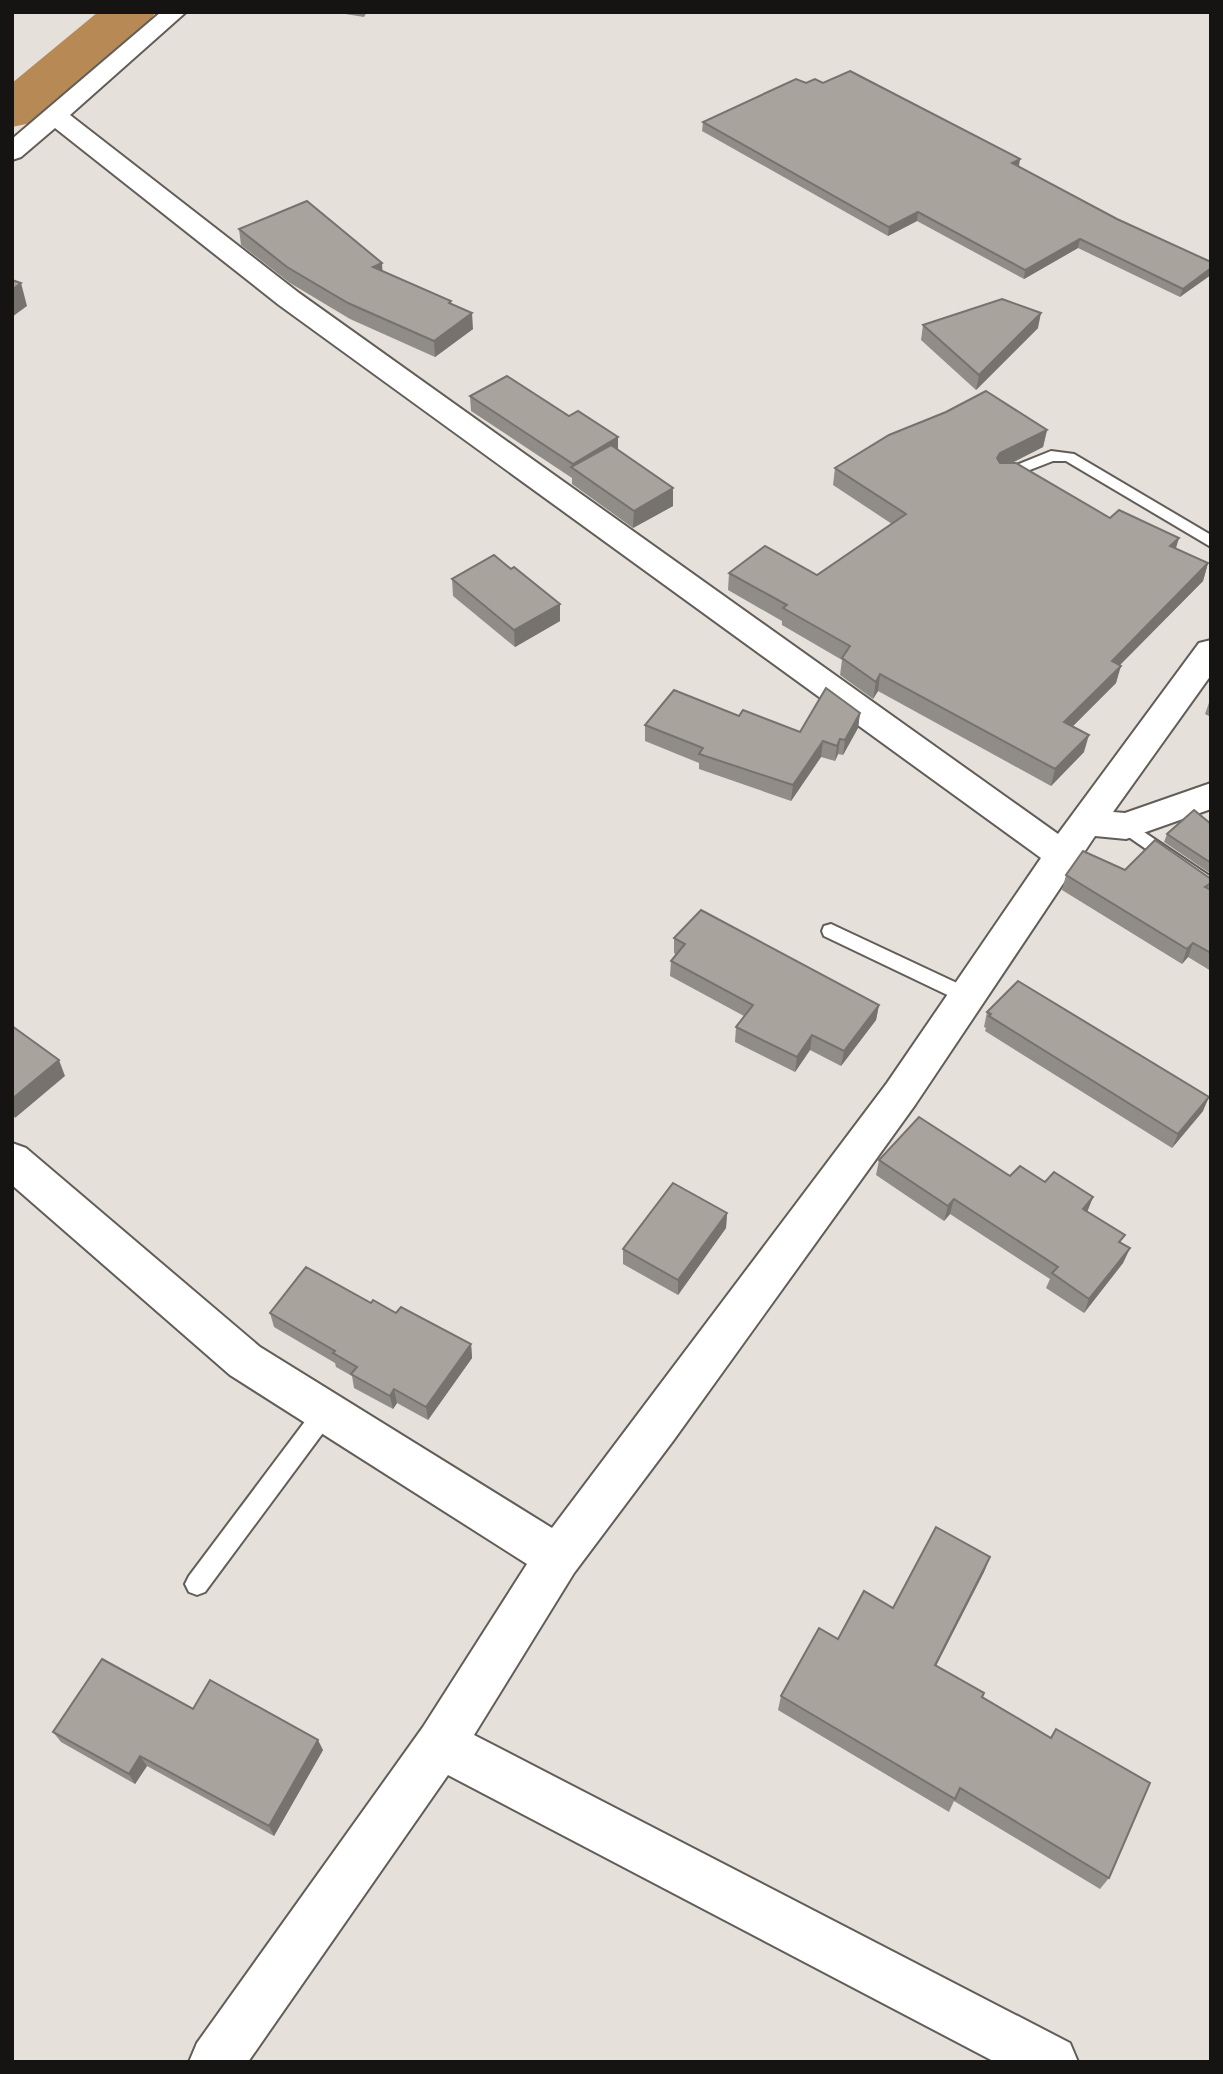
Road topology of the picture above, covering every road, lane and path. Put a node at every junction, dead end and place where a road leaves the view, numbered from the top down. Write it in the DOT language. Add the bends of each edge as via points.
graph roads {
  1 [pos="175,12"];
  2 [pos="55,116"];
  3 [pos="12,152"];
  4 [pos="1050,442"];
  5 [pos="1069,457"];
  6 [pos="1004,475"];
  7 [pos="1211,542"];
  8 [pos="1211,651"];
  9 [pos="1211,796"];
  10 [pos="1106,824"];
  11 [pos="1062,855"];
  12 [pos="1211,887"];
  13 [pos="831,931"];
  14 [pos="967,996"];
  15 [pos="12,1160"];
  16 [pos="326,1411"];
  17 [pos="558,1557"];
  18 [pos="197,1584"];
  19 [pos="440,1744"];
  20 [pos="216,2062"];
  21 [pos="1051,2062"];
  1 -- 2 [label="street"];
  2 -- 3 [label="street"];
  2 -- 11 [label="street" via="289,299"];
  4 -- 5 [label="lane"];
  5 -- 6 [label="lane" via="1051,456"];
  5 -- 7 [label="lane"];
  8 -- 10 [label="street"];
  9 -- 10 [label="street"];
  10 -- 11 [label="street"];
  10 -- 12 [label="lane"];
  11 -- 14 [label="street"];
  13 -- 14 [label="lane"];
  14 -- 17 [label="street" via="666,1416"];
  15 -- 16 [label="street" via="245,1361"];
  16 -- 17 [label="street"];
  16 -- 18 [label="lane"];
  17 -- 19 [label="street"];
  19 -- 20 [label="street"];
  19 -- 21 [label="street"];
}
